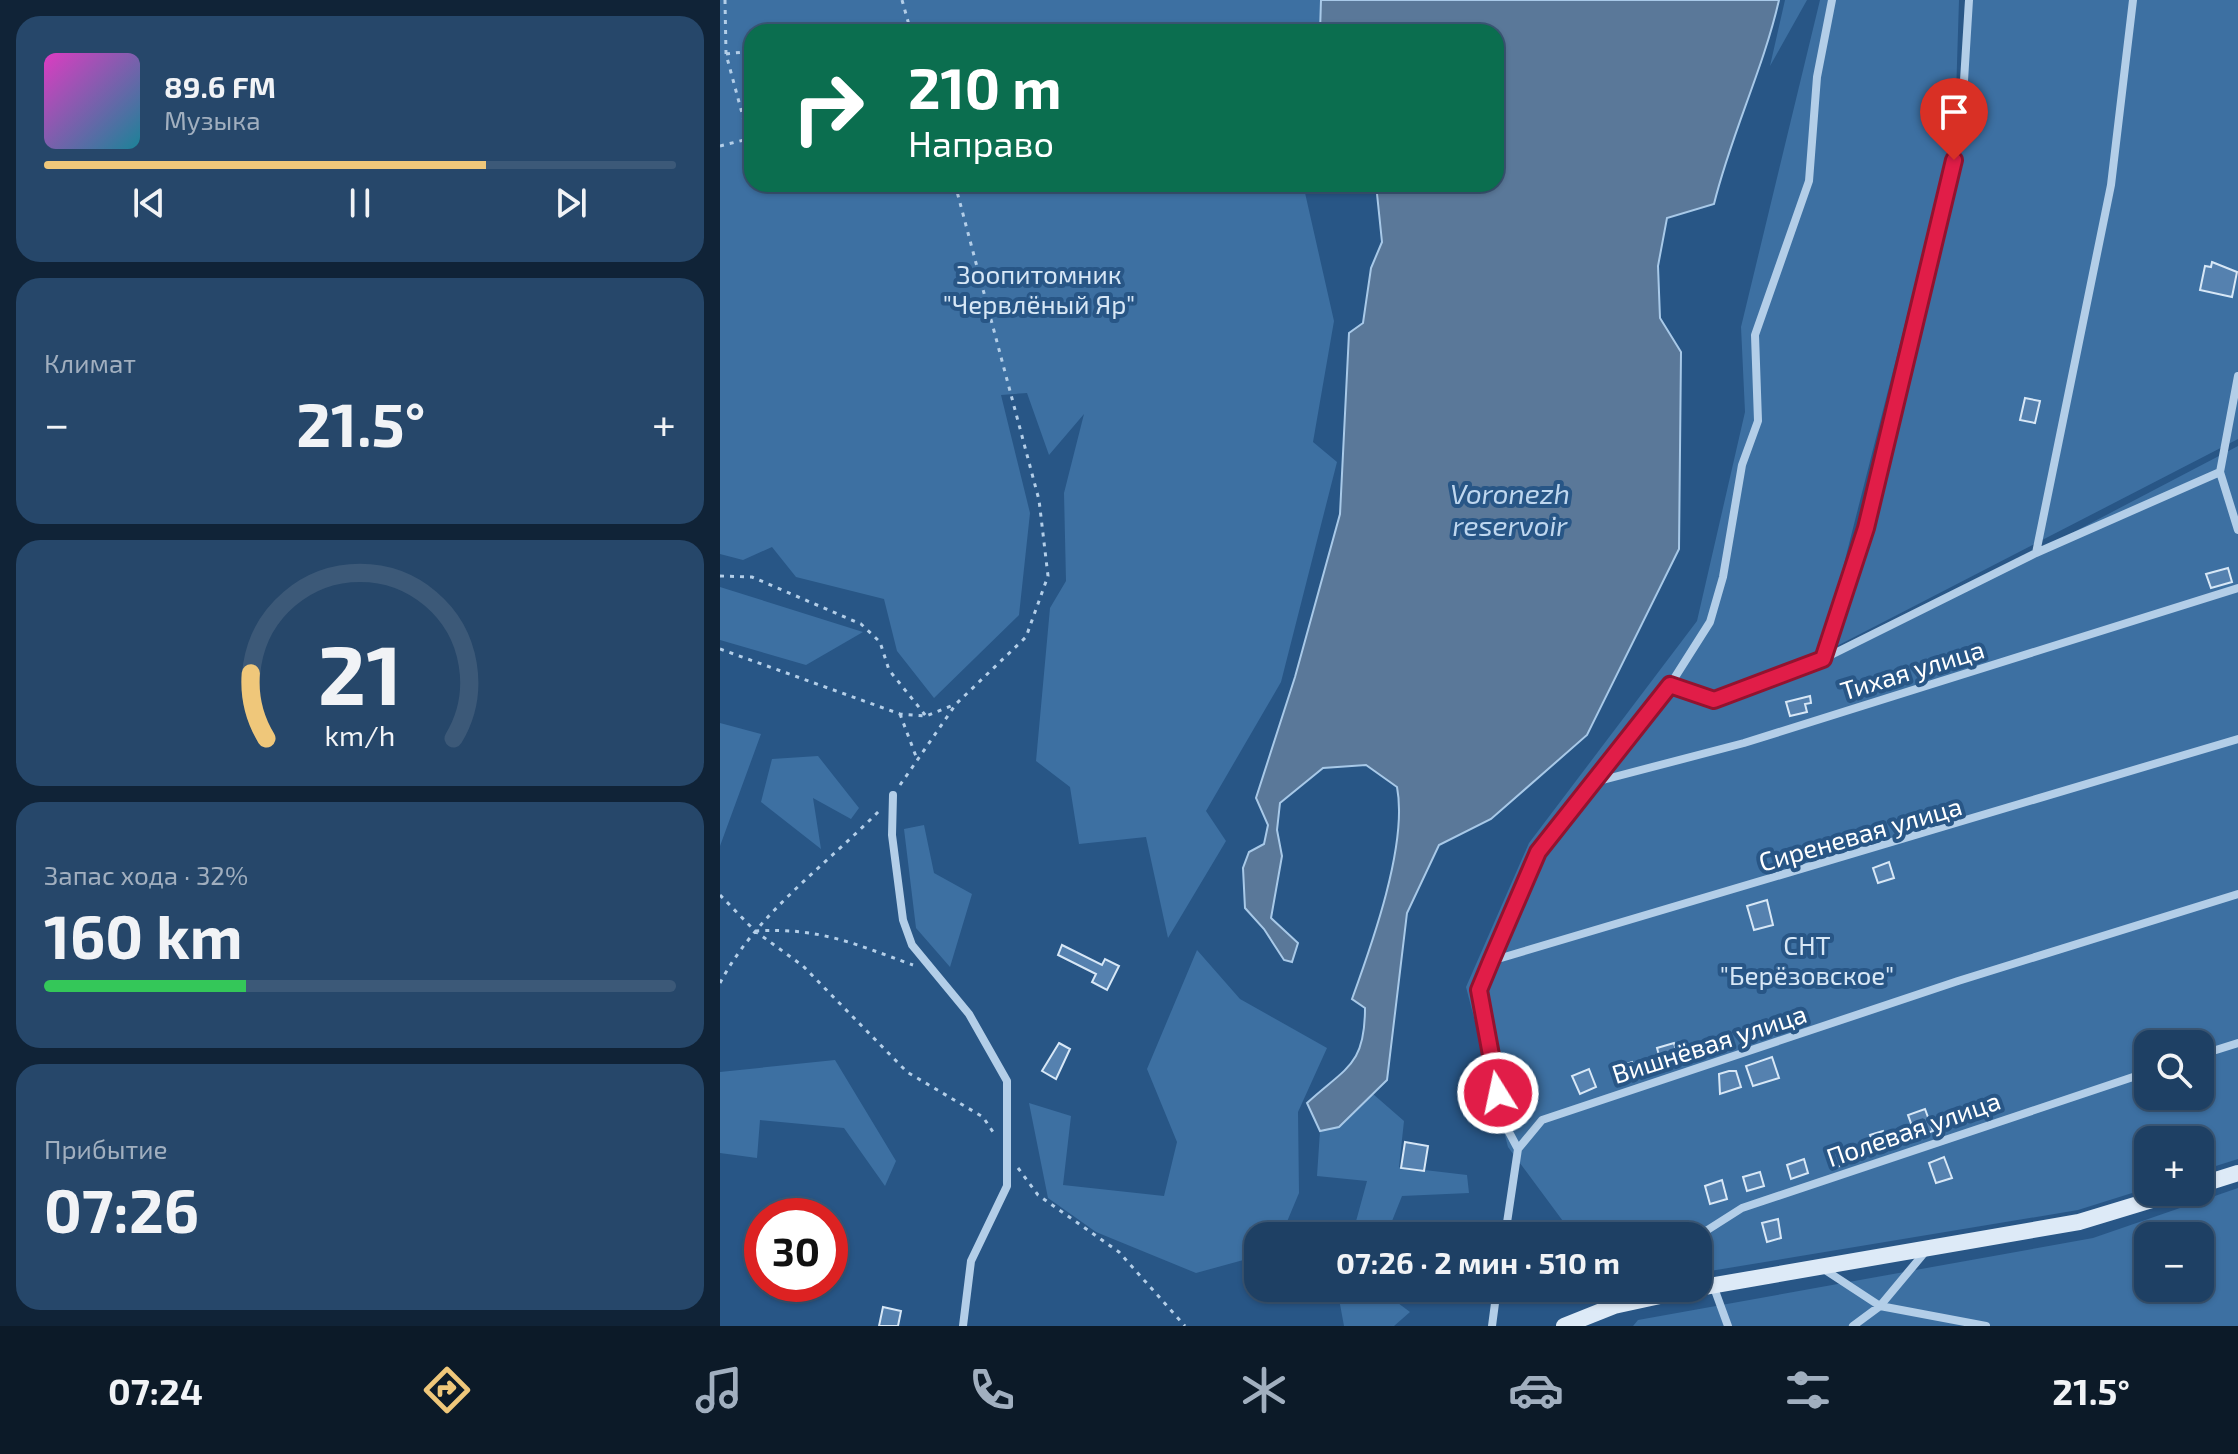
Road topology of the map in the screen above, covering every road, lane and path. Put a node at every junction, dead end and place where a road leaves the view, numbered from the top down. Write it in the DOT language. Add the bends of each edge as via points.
graph roads {
  1 [pos="725,0"];
  2 [pos="902,0"];
  3 [pos="1832,0"];
  4 [pos="1969,0"];
  5 [pos="2133,0"];
  6 [pos="909,24"];
  7 [pos="744,52"];
  8 [pos="726,54"];
  9 [pos="744,117"];
  10 [pos="744,140"];
  11 [pos="720,146"];
  12 [pos="957,192"];
  13 [pos="2238,376"];
  14 [pos="2220,472"];
  15 [pos="2238,530"];
  16 [pos="2036,553"];
  17 [pos="720,576"];
  18 [pos="2238,588"];
  19 [pos="720,649"];
  20 [pos="1823,659"];
  21 [pos="1670,685"];
  22 [pos="956,704"];
  23 [pos="900,714"];
  24 [pos="926,716"];
  25 [pos="2238,739"];
  26 [pos="917,760"];
  27 [pos="1595,782"];
  28 [pos="893,795"];
  29 [pos="2238,894"];
  30 [pos="720,895"];
  31 [pos="755,931"];
  32 [pos="1491,961"];
  33 [pos="933,972"];
  34 [pos="720,983"];
  35 [pos="2238,1043"];
  36 [pos="2214,1051"];
  37 [pos="2134,1077"];
  38 [pos="1518,1149"];
  39 [pos="1007,1154"];
  40 [pos="2238,1173"];
  41 [pos="2214,1181"];
  42 [pos="2134,1205"];
  43 [pos="1507,1222"];
  44 [pos="1712,1227"];
  45 [pos="1925,1251"];
  46 [pos="1822,1268"];
  47 [pos="1712,1285"];
  48 [pos="1712,1301"];
  49 [pos="1495,1302"];
  50 [pos="1617,1302"];
  51 [pos="1633,1302"];
  52 [pos="1614,1306"];
  53 [pos="1880,1306"];
  54 [pos="963,1326"];
  55 [pos="1185,1326"];
  56 [pos="1492,1326"];
  57 [pos="1564,1326"];
  58 [pos="1605,1326"];
  59 [pos="1728,1326"];
  60 [pos="1853,1326"];
  61 [pos="1986,1326"];
  1 -- 8 [label="path"];
  2 -- 6 [label="path"];
  3 -- 21 [label="street" via="1817,77 1809,181 1755,335 1758,421 1742,465 1723,577 1710,622"];
  4 -- 20 [label="street" via="1961,129 1866,528"];
  5 -- 16 [label="street" via="2111,185"];
  7 -- 8 [label="path"];
  8 -- 9 [label="path"];
  10 -- 11 [label="path"];
  12 -- 22 [label="path" via="1039,500 1048,576 1026,637"];
  13 -- 14 [label="street"];
  14 -- 15 [label="street"];
  14 -- 16 [label="street"];
  16 -- 20 [label="street"];
  17 -- 24 [label="path" via="752,577 861,624 880,642 889,670"];
  18 -- 27 [label="street, Тихая улица" via="1744,743"];
  19 -- 23 [label="path"];
  20 -- 21 [label="street" via="1714,700"];
  21 -- 27 [label="street"];
  22 -- 24 [label="path"];
  22 -- 26 [label="path"];
  23 -- 24 [label="path"];
  23 -- 26 [label="path"];
  25 -- 32 [label="street, Сиреневая улица"];
  26 -- 28 [label="path"];
  27 -- 32 [label="street" via="1538,852"];
  28 -- 31 [label="path"];
  28 -- 33 [label="street" via="892,835 903,920 912,945"];
  29 -- 38 [label="street, Вишнёвая улица" via="1542,1120"];
  30 -- 31 [label="path"];
  31 -- 33 [label="path" via="821,932"];
  31 -- 34 [label="path" via="734,955"];
  31 -- 39 [label="path" via="803,966 907,1072 983,1117"];
  32 -- 38 [label="street" via="1479,990 1502,1119"];
  33 -- 39 [label="street" via="969,1014 1007,1081"];
  35 -- 36 [label="street"];
  37 -- 44 [label="street, Полевая улица" via="1742,1208"];
  38 -- 43 [label="street"];
  39 -- 54 [label="street" via="1007,1186 971,1261"];
  39 -- 55 [label="path" via="1038,1195 1119,1252"];
  40 -- 41 [label="street"];
  42 -- 45 [label="street" via="2079,1222"];
  45 -- 46 [label="street"];
  45 -- 53 [label="street"];
  46 -- 47 [label="street"];
  46 -- 53 [label="street"];
  48 -- 59 [label="street"];
  49 -- 56 [label="street"];
  50 -- 52 [label="street"];
  51 -- 52 [label="street"];
  52 -- 57 [label="street"];
  52 -- 58 [label="street"];
  53 -- 60 [label="street"];
  53 -- 61 [label="street"];
}
